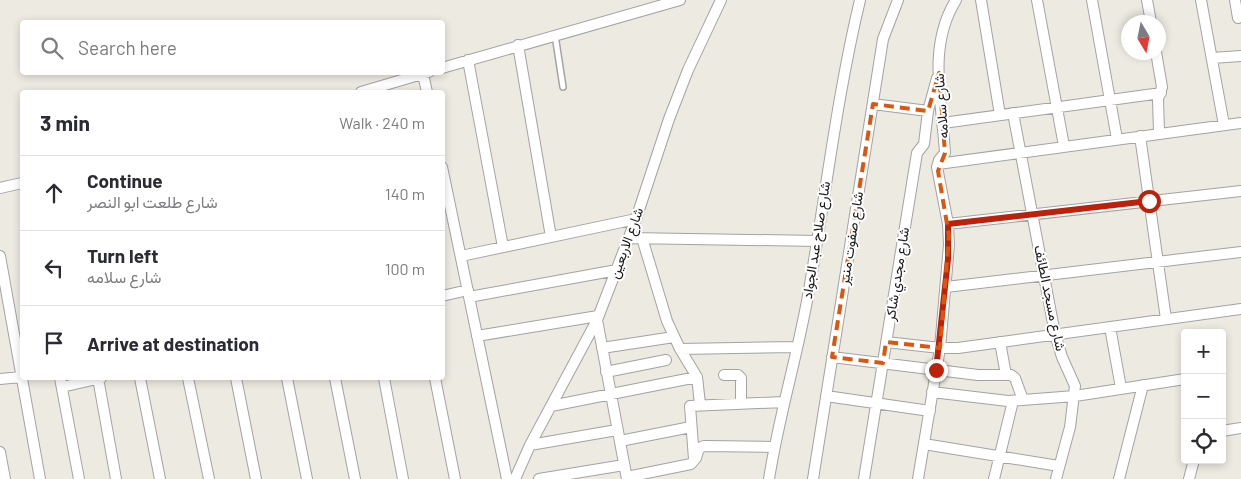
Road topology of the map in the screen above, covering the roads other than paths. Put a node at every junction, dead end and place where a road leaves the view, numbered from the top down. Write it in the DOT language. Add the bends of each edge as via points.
graph roads {
  1 [pos="680,0"];
  2 [pos="721,0"];
  3 [pos="860,0"];
  4 [pos="898,0"];
  5 [pos="956,0"];
  6 [pos="981,0"];
  7 [pos="1037,0"];
  8 [pos="1092,0"];
  9 [pos="1147,0"];
  10 [pos="1201,0"];
  11 [pos="1235,0"];
  12 [pos="1150,15"];
  13 [pos="1238,18"];
  14 [pos="555,35"];
  15 [pos="518,46"];
  16 [pos="1241,56"];
  17 [pos="1212,58"];
  18 [pos="468,60"];
  19 [pos="1157,60"];
  20 [pos="445,67"];
  21 [pos="939,73"];
  22 [pos="420,75"];
  23 [pos="426,75"];
  24 [pos="563,87"];
  25 [pos="378,90"];
  26 [pos="427,90"];
  27 [pos="1161,93"];
  28 [pos="1110,100"];
  29 [pos="873,104"];
  30 [pos="1057,107"];
  31 [pos="928,111"];
  32 [pos="1013,113"];
  33 [pos="1000,115"];
  34 [pos="1241,122"];
  35 [pos="942,123"];
  36 [pos="1224,125"];
  37 [pos="1159,133"];
  38 [pos="1140,136"];
  39 [pos="1117,139"];
  40 [pos="1064,146"];
  41 [pos="1021,152"];
  42 [pos="938,164"];
  43 [pos="445,181"];
  44 [pos="20,183"];
  45 [pos="0,188"];
  46 [pos="1241,190"];
  47 [pos="1149,201"];
  48 [pos="1032,214"];
  49 [pos="636,219"];
  50 [pos="948,224"];
  51 [pos="551,237"];
  52 [pos="629,238"];
  53 [pos="642,238"];
  54 [pos="817,241"];
  55 [pos="503,247"];
  56 [pos="1241,252"];
  57 [pos="0,256"];
  58 [pos="461,256"];
  59 [pos="1158,262"];
  60 [pos="617,270"];
  61 [pos="1044,275"];
  62 [pos="946,287"];
  63 [pos="468,293"];
  64 [pos="445,296"];
  65 [pos="1241,309"];
  66 [pos="597,318"];
  67 [pos="1166,319"];
  68 [pos="1110,327"];
  69 [pos="1055,334"];
  70 [pos="477,336"];
  71 [pos="674,337"];
  72 [pos="886,342"];
  73 [pos="1000,342"];
  74 [pos="797,347"];
  75 [pos="602,348"];
  76 [pos="940,348"];
  77 [pos="680,349"];
  78 [pos="832,358"];
  79 [pos="666,360"];
  80 [pos="883,364"];
  81 [pos="936,370"];
  82 [pos="20,371"];
  83 [pos="606,372"];
  84 [pos="724,375"];
  85 [pos="1006,375"];
  86 [pos="20,377"];
  87 [pos="697,378"];
  88 [pos="0,379"];
  89 [pos="22,380"];
  90 [pos="80,380"];
  91 [pos="99,380"];
  92 [pos="140,380"];
  93 [pos="188,380"];
  94 [pos="236,380"];
  95 [pos="287,380"];
  96 [pos="335,380"];
  97 [pos="384,380"];
  98 [pos="435,380"];
  99 [pos="1181,380"];
  100 [pos="61,382"];
  101 [pos="1143,385"];
  102 [pos="1121,388"];
  103 [pos="932,392"];
  104 [pos="611,394"];
  105 [pos="826,396"];
  106 [pos="1075,396"];
  107 [pos="1018,401"];
  108 [pos="784,402"];
  109 [pos="741,403"];
  110 [pos="877,403"];
  111 [pos="700,404"];
  112 [pos="551,406"];
  113 [pos="930,410"];
  114 [pos="690,427"];
  115 [pos="1241,428"];
  116 [pos="617,430"];
  117 [pos="1226,430"];
  118 [pos="620,441"];
  119 [pos="924,444"];
  120 [pos="530,445"];
  121 [pos="774,447"];
  122 [pos="0,452"];
  123 [pos="1000,456"];
  124 [pos="694,462"];
  125 [pos="1193,464"];
  126 [pos="624,465"];
  127 [pos="1059,466"];
  128 [pos="511,478"];
  129 [pos="627,478"];
  130 [pos="5,479"];
  131 [pos="40,479"];
  132 [pos="79,479"];
  133 [pos="116,479"];
  134 [pos="160,479"];
  135 [pos="209,479"];
  136 [pos="256,479"];
  137 [pos="307,479"];
  138 [pos="355,479"];
  139 [pos="403,479"];
  140 [pos="455,479"];
  141 [pos="539,479"];
  142 [pos="769,479"];
  143 [pos="813,479"];
  144 [pos="864,479"];
  145 [pos="918,479"];
  146 [pos="994,479"];
  147 [pos="1056,479"];
  148 [pos="1119,479"];
  149 [pos="1189,479"];
  1 -- 14 [label="street"];
  2 -- 49 [label="street, شارع الاربعين" via="688,70"];
  3 -- 54 [label="street, شارع صلاح عبد الجواد" via="837,104"];
  4 -- 29 [label="street, شارع صفوت منير" via="883,39"];
  5 -- 21 [label="street, شارع سلامه" via="943,27"];
  6 -- 33 [label="street"];
  7 -- 30 [label="street"];
  8 -- 28 [label="street"];
  9 -- 12 [label="street"];
  10 -- 17 [label="street"];
  11 -- 13 [label="street"];
  14 -- 15 [label="street"];
  14 -- 24 [label="lane"];
  15 -- 18 [label="street"];
  15 -- 51 [label="street"];
  16 -- 17 [label="street"];
  17 -- 36 [label="street"];
  18 -- 20 [label="street"];
  18 -- 55 [label="street"];
  19 -- 27 [label="street"];
  21 -- 31 [label="street, شارع مجدي شاكر"];
  21 -- 35 [label="street, شارع سلامه"];
  22 -- 25 [label="street"];
  23 -- 26 [label="street"];
  27 -- 28 [label="street"];
  27 -- 37 [label="street" via="1158,99"];
  28 -- 30 [label="street"];
  28 -- 39 [label="street"];
  29 -- 31 [label="street"];
  29 -- 78 [label="street, شارع صفوت منير"];
  30 -- 32 [label="street"];
  30 -- 40 [label="street"];
  31 -- 72 [label="street, شارع مجدي شاكر" via="924,144 917,153"];
  32 -- 33 [label="street"];
  32 -- 41 [label="street, شارع مسجد الطائف"];
  33 -- 35 [label="street"];
  34 -- 36 [label="street"];
  35 -- 42 [label="street, شارع سلامه" via="945,153"];
  36 -- 37 [label="street"];
  37 -- 38 [label="street"];
  38 -- 39 [label="street"];
  38 -- 47 [label="street"];
  39 -- 40 [label="street"];
  40 -- 41 [label="street"];
  41 -- 42 [label="street"];
  41 -- 48 [label="street, شارع مسجد الطائف"];
  42 -- 50 [label="street, شارع سلامه"];
  43 -- 58 [label="street"];
  44 -- 45 [label="street"];
  46 -- 47 [label="street"];
  47 -- 48 [label="street"];
  47 -- 59 [label="street"];
  48 -- 50 [label="street"];
  48 -- 61 [label="street, شارع مسجد الطائف"];
  49 -- 51 [label="street"];
  49 -- 52 [label="street, شارع الاربعين"];
  50 -- 62 [label="street, شارع سلامه"];
  51 -- 55 [label="street"];
  52 -- 53 [label="street"];
  52 -- 60 [label="street, شارع الاربعين"];
  53 -- 54 [label="street"];
  53 -- 71 [label="street"];
  54 -- 74 [label="street, شارع صلاح عبد الجواد"];
  55 -- 58 [label="street"];
  56 -- 59 [label="street"];
  57 -- 82 [label="street"];
  58 -- 63 [label="street"];
  59 -- 61 [label="street"];
  59 -- 67 [label="street"];
  60 -- 63 [label="street"];
  60 -- 66 [label="street, شارع الاربعين"];
  61 -- 62 [label="street"];
  61 -- 69 [label="street, شارع مسجد الطائف"];
  62 -- 76 [label="street, شارع سلامه"];
  63 -- 64 [label="street"];
  63 -- 70 [label="street"];
  65 -- 67 [label="street"];
  66 -- 70 [label="street"];
  66 -- 75 [label="street"];
  66 -- 112 [label="street, شارع الاربعين"];
  67 -- 68 [label="street"];
  68 -- 69 [label="street"];
  68 -- 102 [label="street"];
  69 -- 73 [label="street"];
  69 -- 106 [label="street, شارع مسجد الطائف" via="1075,386"];
  70 -- 128 [label="street"];
  71 -- 75 [label="street"];
  71 -- 77 [label="street"];
  72 -- 76 [label="street"];
  72 -- 80 [label="street, شارع مجدي شاكر"];
  73 -- 76 [label="street"];
  73 -- 85 [label="street"];
  74 -- 77 [label="street"];
  74 -- 108 [label="street, شارع صلاح عبد الجواد"];
  75 -- 83 [label="street"];
  76 -- 81 [label="street, شارع سلامه"];
  77 -- 87 [label="street"];
  78 -- 80 [label="street"];
  78 -- 105 [label="street, شارع صفوت منير"];
  79 -- 83 [label="street"];
  80 -- 81 [label="street"];
  80 -- 110 [label="street, شارع مجدي شاكر"];
  81 -- 85 [label="street"];
  81 -- 103 [label="street, شارع سلامه"];
  83 -- 104 [label="street"];
  84 -- 109 [label="street" via="741,378"];
  85 -- 107 [label="street" via="1015,378"];
  86 -- 88 [label="street"];
  87 -- 104 [label="street"];
  87 -- 111 [label="street"];
  89 -- 131 [label="street"];
  90 -- 100 [label="street"];
  91 -- 133 [label="street"];
  92 -- 134 [label="street"];
  93 -- 135 [label="street"];
  94 -- 136 [label="street"];
  95 -- 137 [label="street"];
  96 -- 138 [label="street"];
  97 -- 139 [label="street"];
  98 -- 140 [label="street"];
  99 -- 101 [label="street"];
  100 -- 132 [label="street"];
  101 -- 102 [label="street"];
  101 -- 148 [label="street"];
  102 -- 106 [label="street"];
  103 -- 107 [label="street"];
  103 -- 113 [label="street, شارع سلامه"];
  104 -- 112 [label="street"];
  104 -- 116 [label="street"];
  105 -- 110 [label="street"];
  105 -- 143 [label="street, شارع صفوت منير"];
  106 -- 107 [label="street"];
  106 -- 127 [label="street, شارع مسجد الطائف"];
  107 -- 123 [label="street"];
  108 -- 109 [label="street"];
  108 -- 121 [label="street, شارع صلاح عبد الجواد"];
  109 -- 111 [label="street"];
  110 -- 113 [label="street"];
  110 -- 144 [label="street, شارع مجدي شاكر"];
  111 -- 114 [label="street" via="689,408"];
  112 -- 120 [label="street, شارع الاربعين"];
  113 -- 119 [label="street, شارع سلامه"];
  114 -- 118 [label="street"];
  114 -- 124 [label="street"];
  115 -- 117 [label="street"];
  116 -- 118 [label="street"];
  116 -- 120 [label="street"];
  118 -- 126 [label="street"];
  119 -- 123 [label="street"];
  119 -- 145 [label="street, شارع سلامه"];
  120 -- 128 [label="street, شارع الاربعين"];
  121 -- 124 [label="street" via="704,446 699,448"];
  121 -- 142 [label="street, شارع صلاح عبد الجواد"];
  122 -- 130 [label="street"];
  123 -- 127 [label="street"];
  123 -- 146 [label="street"];
  124 -- 129 [label="street"];
  125 -- 149 [label="street"];
  126 -- 129 [label="street"];
  126 -- 141 [label="street"];
  127 -- 147 [label="street, شارع مسجد الطائف"];
}
